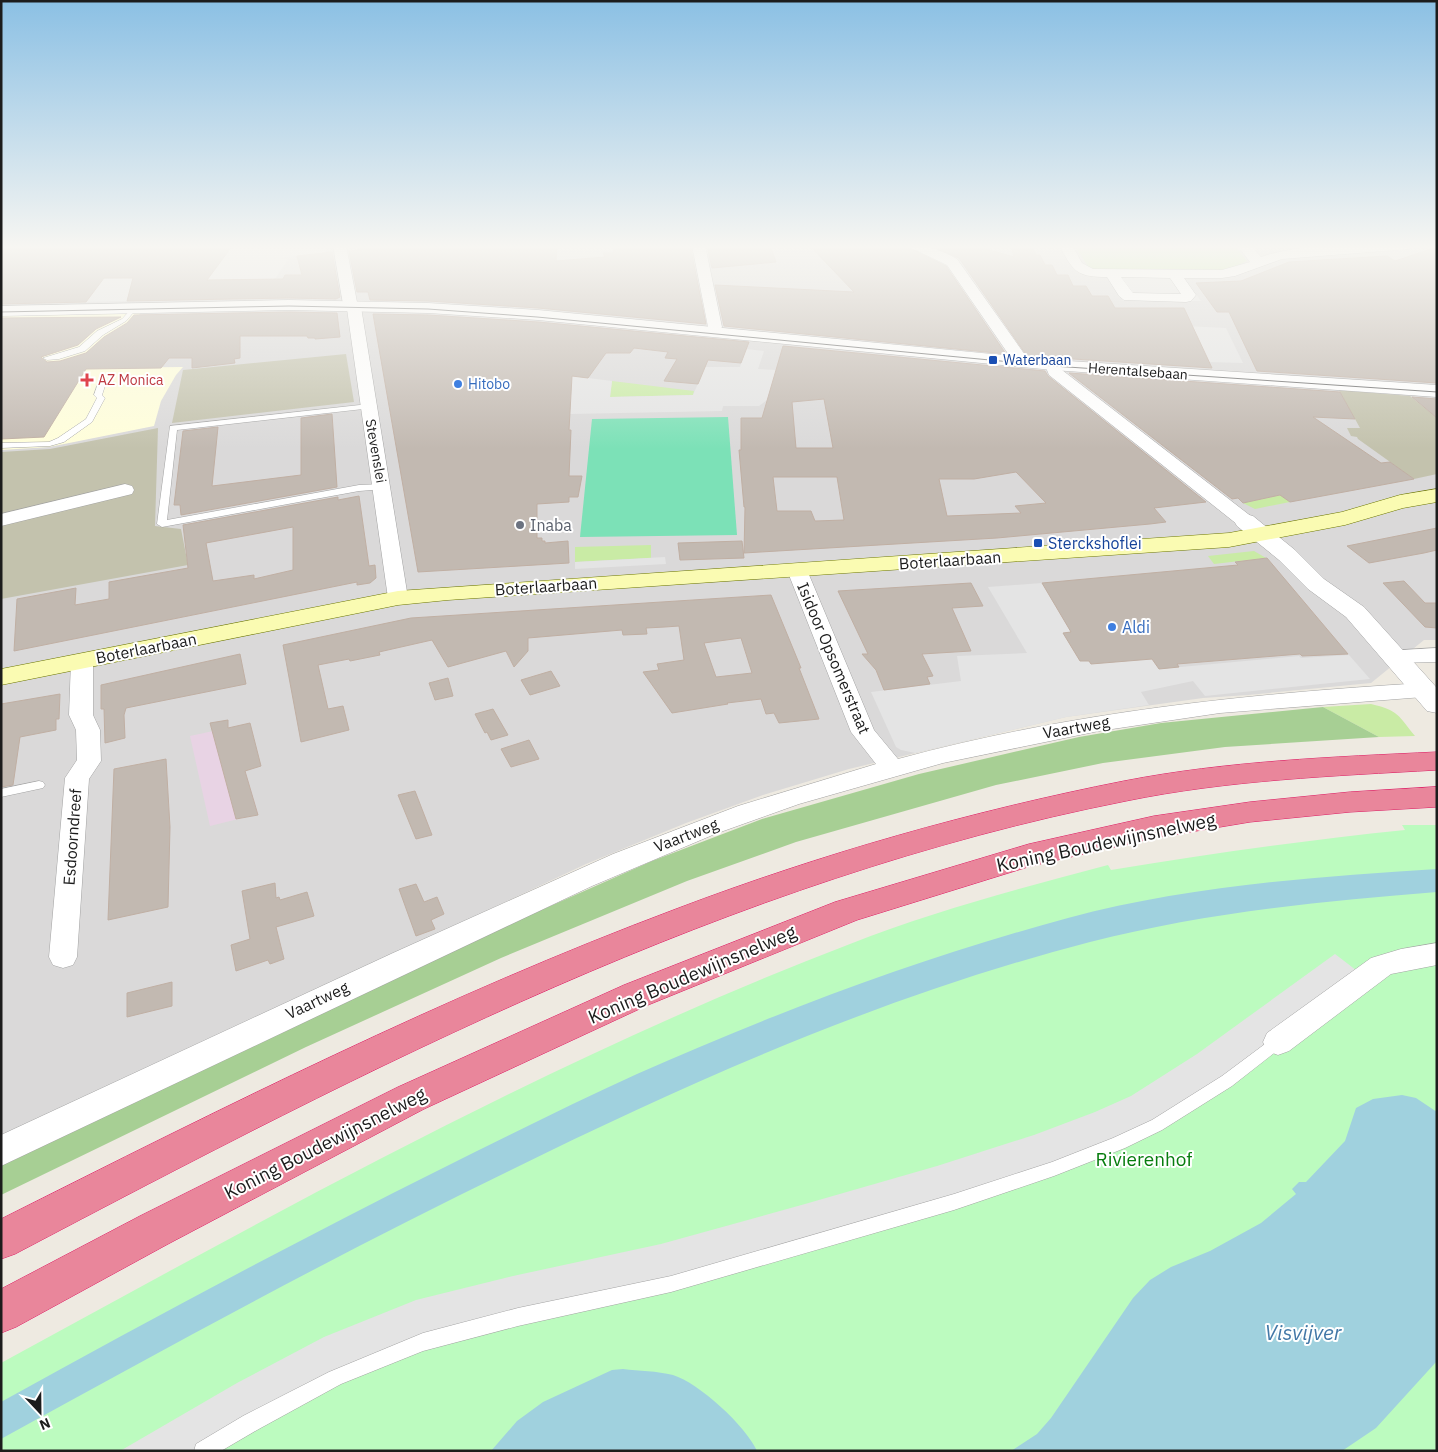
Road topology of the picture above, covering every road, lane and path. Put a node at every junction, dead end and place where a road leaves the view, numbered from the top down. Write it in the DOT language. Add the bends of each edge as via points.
graph roads {
  1 [pos="130,313"];
  2 [pos="355,313"];
  3 [pos="507,313"];
  4 [pos="712,313"];
  5 [pos="987,313"];
  6 [pos="712,332"];
  7 [pos="47,358"];
  8 [pos="1018,361"];
  9 [pos="1053,365"];
  10 [pos="102,383"];
  11 [pos="1437,391"];
  12 [pos="369,406"];
  13 [pos="1,446"];
  14 [pos="382,487"];
  15 [pos="125,490"];
  16 [pos="1437,494"];
  17 [pos="1400,502"];
  18 [pos="3,516"];
  19 [pos="1263,529"];
  20 [pos="797,570"];
  21 [pos="398,598"];
  22 [pos="1437,655"];
  23 [pos="1394,656"];
  24 [pos="82,661"];
  25 [pos="1,677"];
  26 [pos="1430,697"];
  27 [pos="1437,761"];
  28 [pos="892,768"];
  29 [pos="39,785"];
  30 [pos="1,793"];
  31 [pos="1437,797"];
  32 [pos="1437,954"];
  33 [pos="62,957"];
  34 [pos="1278,1042"];
  35 [pos="1,1151"];
  36 [pos="1,1240"];
  37 [pos="1,1312"];
  38 [pos="203,1451"];
  1 -- 7 [label="lane" via="82,349"];
  2 -- 12 [label="street, Stevenslei"];
  3 -- 6 [label="street, Herentalsebaan"];
  4 -- 6 [label="street" via="715,327"];
  5 -- 8 [label="street"];
  6 -- 8 [label="street, Herentalsebaan"];
  8 -- 9 [label="street, Herentalsebaan"];
  9 -- 11 [label="street, Herentalsebaan"];
  9 -- 19 [label="street" via="1055,372"];
  10 -- 13 [label="lane" via="98,395 101,398 89,420 61,440 50,444"];
  12 -- 14 [label="street, Stevenslei"];
  12 -- 14 [label="lane" via="173,428 162,524 359,488"];
  14 -- 21 [label="street, Stevenslei"];
  15 -- 18 [label="street"];
  16 -- 17 [label="main road, Boterlaarbaan"];
  17 -- 19 [label="main road, Boterlaarbaan" via="1345,518"];
  17 -- 19 [label="main road, Boterlaarbaan" via="1327,506"];
  19 -- 20 [label="main road, Boterlaarbaan" via="1229,540 1162,547"];
  19 -- 23 [label="street" via="1316,584 1355,612"];
  20 -- 21 [label="main road, Boterlaarbaan"];
  20 -- 28 [label="street, Isidoor Opsomerstraat" via="863,732"];
  21 -- 24 [label="main road, Boterlaarbaan"];
  22 -- 23 [label="street"];
  23 -- 26 [label="street"];
  24 -- 25 [label="main road, Boterlaarbaan"];
  24 -- 33 [label="street, Esdoorndreef" via="81,715 88,730 88,761 77,778"];
  26 -- 28 [label="street, Vaartweg" via="1249,704 1110,721 972,748"];
  27 -- 36 [label="highway" via="1319,766 1125,790 1029,810 825,867 696,913 582,959 390,1045"];
  28 -- 35 [label="street, Vaartweg" via="787,798 656,847 299,1008"];
  29 -- 30 [label="lane"];
  31 -- 37 [label="highway, Koning Boudewijnsnelweg" via="1278,809 1154,827 1029,855 846,910 636,995 411,1098"];
  32 -- 34 [label="street" via="1381,966"];
  34 -- 38 [label="lane" via="1227,1081 1157,1125 1054,1168 954,1202 671,1284 423,1342 334,1378"];
}
